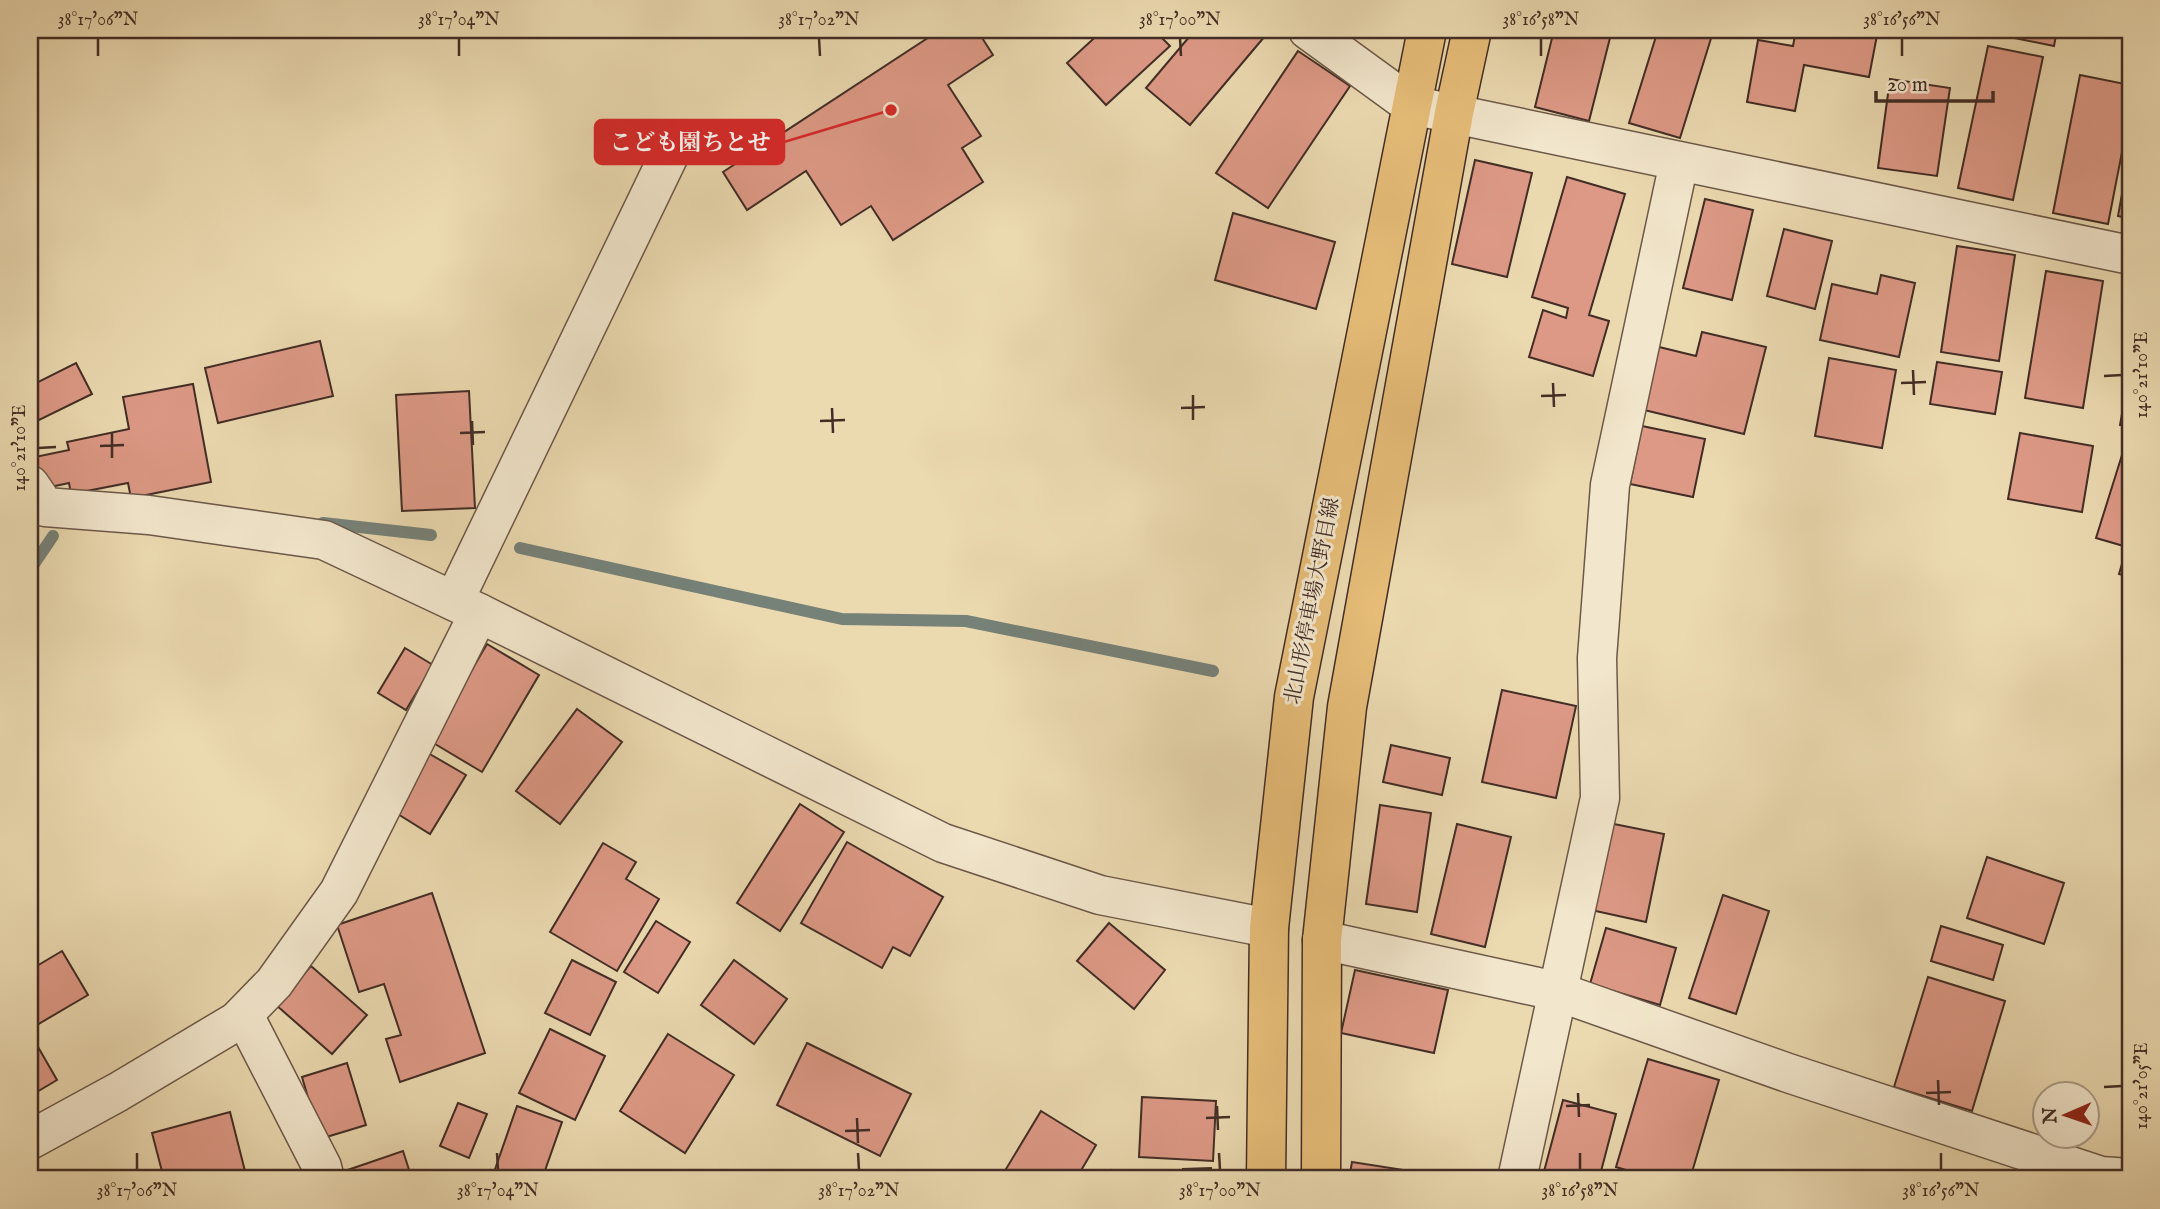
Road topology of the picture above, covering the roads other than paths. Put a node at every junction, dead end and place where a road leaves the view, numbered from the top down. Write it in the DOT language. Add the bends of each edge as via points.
graph roads {
  1 [pos="1308,30"];
  2 [pos="1427,30"];
  3 [pos="1472,30"];
  4 [pos="1410,105"];
  5 [pos="1454,113"];
  6 [pos="673,147"];
  7 [pos="1679,162"];
  8 [pos="2130,255"];
  9 [pos="30,485"];
  10 [pos="467,607"];
  11 [pos="1269,928"];
  12 [pos="1322,940"];
  13 [pos="1556,991"];
  14 [pos="237,1021"];
  15 [pos="30,1140"];
  16 [pos="2130,1178"];
  17 [pos="325,1179"];
  18 [pos="1266,1179"];
  19 [pos="1321,1179"];
  20 [pos="1517,1179"];
  1 -- 4 [label="lane"];
  2 -- 4 [label="main road, 北山形停車場大野目線"];
  3 -- 5 [label="main road"];
  4 -- 5 [label="lane"];
  4 -- 11 [label="main road, 北山形停車場大野目線" via="1294,697"];
  5 -- 7 [label="lane"];
  5 -- 12 [label="main road" via="1347,707"];
  6 -- 10 [label="lane"];
  7 -- 8 [label="lane"];
  7 -- 13 [label="lane" via="1609,485 1597,658 1600,798"];
  9 -- 10 [label="lane" via="45,507 149,515 324,540"];
  10 -- 11 [label="lane" via="943,843 1100,895"];
  10 -- 14 [label="lane" via="339,892 274,983"];
  11 -- 18 [label="main road, 北山形停車場大野目線"];
  12 -- 13 [label="lane"];
  12 -- 19 [label="main road"];
  13 -- 16 [label="lane" via="2101,1177"];
  13 -- 20 [label="lane"];
  14 -- 15 [label="lane"];
  14 -- 17 [label="lane" via="250,1027"];
}
